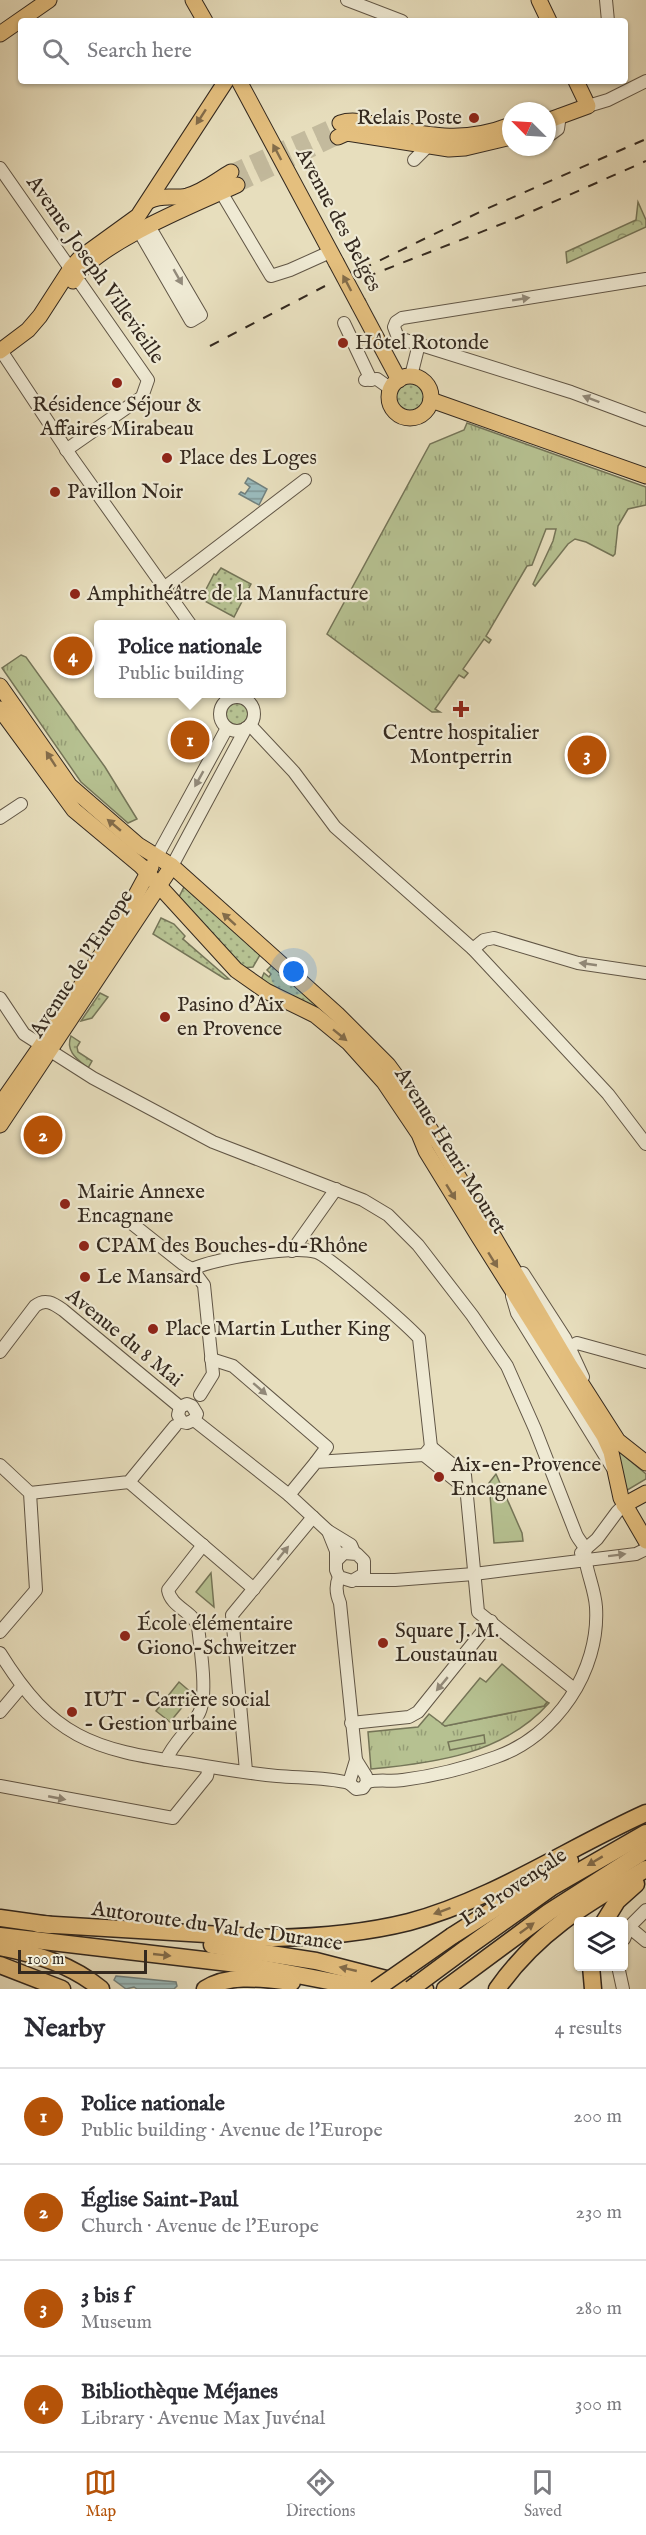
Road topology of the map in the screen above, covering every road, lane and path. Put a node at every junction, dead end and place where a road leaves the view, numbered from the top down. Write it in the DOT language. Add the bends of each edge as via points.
graph roads {
  1 [pos="49,0"];
  2 [pos="193,0"];
  3 [pos="346,0"];
  4 [pos="539,0"];
  5 [pos="606,0"];
  6 [pos="23,18"];
  7 [pos="203,18"];
  8 [pos="394,18"];
  9 [pos="548,18"];
  10 [pos="608,18"];
  11 [pos="18,22"];
  12 [pos="0,34"];
  13 [pos="646,81"];
  14 [pos="224,84"];
  15 [pos="241,84"];
  16 [pos="578,84"];
  17 [pos="586,101"];
  18 [pos="556,113"];
  19 [pos="502,127"];
  20 [pos="339,130"];
  21 [pos="502,139"];
  22 [pos="423,140"];
  23 [pos="414,160"];
  24 [pos="0,168"];
  25 [pos="4,182"];
  26 [pos="221,192"];
  27 [pos="173,196"];
  28 [pos="149,201"];
  29 [pos="165,218"];
  30 [pos="144,229"];
  31 [pos="333,257"];
  32 [pos="74,272"];
  33 [pos="646,279"];
  34 [pos="344,323"];
  35 [pos="419,345"];
  36 [pos="1,354"];
  37 [pos="400,382"];
  38 [pos="430,400"];
  39 [pos="646,420"];
  40 [pos="66,450"];
  41 [pos="646,476"];
  42 [pos="305,480"];
  43 [pos="165,586"];
  44 [pos="187,620"];
  45 [pos="0,686"];
  46 [pos="232,698"];
  47 [pos="242,698"];
  48 [pos="0,709"];
  49 [pos="248,727"];
  50 [pos="227,728"];
  51 [pos="21,804"];
  52 [pos="0,818"];
  53 [pos="156,858"];
  54 [pos="172,866"];
  55 [pos="147,873"];
  56 [pos="158,885"];
  57 [pos="272,947"];
  58 [pos="473,949"];
  59 [pos="646,973"];
  60 [pos="0,992"];
  61 [pos="0,998"];
  62 [pos="4,1015"];
  63 [pos="370,1045"];
  64 [pos="45,1049"];
  65 [pos="0,1106"];
  66 [pos="0,1125"];
  67 [pos="646,1144"];
  68 [pos="336,1189"];
  69 [pos="130,1222"];
  70 [pos="292,1251"];
  71 [pos="192,1269"];
  72 [pos="510,1286"];
  73 [pos="0,1352"];
  74 [pos="562,1352"];
  75 [pos="212,1359"];
  76 [pos="646,1362"];
  77 [pos="200,1395"];
  78 [pos="175,1426"];
  79 [pos="428,1451"];
  80 [pos="316,1462"];
  81 [pos="646,1463"];
  82 [pos="0,1465"];
  83 [pos="614,1471"];
  84 [pos="129,1482"];
  85 [pos="30,1492"];
  86 [pos="646,1493"];
  87 [pos="289,1495"];
  88 [pos="624,1505"];
  89 [pos="312,1517"];
  90 [pos="328,1530"];
  91 [pos="646,1541"];
  92 [pos="203,1545"];
  93 [pos="646,1549"];
  94 [pos="354,1552"];
  95 [pos="585,1555"];
  96 [pos="337,1560"];
  97 [pos="365,1566"];
  98 [pos="474,1574"];
  99 [pos="339,1577"];
  100 [pos="395,1580"];
  101 [pos="355,1581"];
  102 [pos="254,1589"];
  103 [pos="340,1603"];
  104 [pos="491,1621"];
  105 [pos="0,1632"];
  106 [pos="0,1653"];
  107 [pos="22,1686"];
  108 [pos="574,1689"];
  109 [pos="0,1712"];
  110 [pos="351,1723"];
  111 [pos="165,1760"];
  112 [pos="209,1767"];
  113 [pos="246,1771"];
  114 [pos="361,1775"];
  115 [pos="0,1786"];
  116 [pos="646,1815"];
  117 [pos="646,1833"];
  118 [pos="646,1851"];
  119 [pos="646,1869"];
  120 [pos="646,1876"];
  121 [pos="646,1910"];
  122 [pos="607,1917"];
  123 [pos="0,1918"];
  124 [pos="38,1924"];
  125 [pos="628,1931"];
  126 [pos="628,1934"];
  127 [pos="0,1936"];
  128 [pos="646,1941"];
  129 [pos="0,1947"];
  130 [pos="0,1965"];
  131 [pos="591,1971"];
  132 [pos="619,1971"];
  133 [pos="499,1987"];
  134 [pos="62,1989"];
  135 [pos="101,1989"];
  136 [pos="205,1989"];
  137 [pos="339,1989"];
  138 [pos="369,1989"];
  139 [pos="376,1989"];
  140 [pos="411,1989"];
  141 [pos="425,1989"];
  142 [pos="445,1989"];
  143 [pos="593,1989"];
  144 [pos="623,1989"];
  1 -- 6 [label="main road"];
  2 -- 7 [label="main road"];
  3 -- 8 [label="street"];
  4 -- 9 [label="main road"];
  5 -- 10 [label="street"];
  11 -- 12 [label="main road"];
  13 -- 17 [label="street" via="608,100"];
  14 -- 28 [label="main road, one-way"];
  31 -- 15 [label="main road, Avenue des Belges, one-way"];
  16 -- 17 [label="main road"];
  17 -- 18 [label="main road"];
  19 -- 22 [label="main road" via="460,138"];
  20 -- 22 [label="main road"];
  21 -- 22 [label="main road" via="465,148"];
  22 -- 23 [label="street" via="424,152"];
  24 -- 25 [label="street, Avenue Joseph Villevieille"];
  25 -- 32 [label="street, Avenue Joseph Villevieille"];
  26 -- 27 [label="main road" via="234,178 186,196"];
  26 -- 29 [label="main road"];
  26 -- 31 [label="street" via="271,276"];
  27 -- 28 [label="main road" via="158,196"];
  27 -- 29 [label="street"];
  28 -- 32 [label="main road" via="130,222 80,258"];
  29 -- 30 [label="main road"];
  30 -- 30 [label="street, one-way" via="201,315 191,321"];
  30 -- 32 [label="main road"];
  37 -- 31 [label="main road, Avenue des Belges, one-way, bridge"];
  32 -- 36 [label="main road" via="28,330"];
  32 -- 40 [label="street, Avenue Joseph Villevieille" via="148,380 142,397"];
  35 -- 33 [label="street, one-way" via="397,335 394,327 398,320"];
  34 -- 37 [label="street" via="368,380"];
  35 -- 37 [label="street"];
  39 -- 35 [label="street, one-way" via="571,392"];
  36 -- 40 [label="street"];
  37 -- 38 [label="main road" via="418,378 428,387"];
  37 -- 38 [label="main road" via="390,404 402,417 419,416"];
  38 -- 41 [label="main road"];
  40 -- 43 [label="street"];
  42 -- 43 [label="street"];
  43 -- 44 [label="street"];
  53 -- 45 [label="main road, Avenue Henri Mouret, one-way" via="70,786"];
  46 -- 50 [label="street" via="220,710"];
  47 -- 49 [label="street" via="254,708"];
  48 -- 55 [label="main road, Avenue Henri Mouret" via="74,810"];
  49 -- 50 [label="street" via="237,731"];
  49 -- 54 [label="street"];
  49 -- 58 [label="street" via="294,772 334,827"];
  50 -- 53 [label="street, one-way"];
  51 -- 52 [label="street"];
  53 -- 54 [label="main road, Avenue Henri Mouret"];
  53 -- 55 [label="main road, Avenue de l'Europe"];
  54 -- 56 [label="main road, Avenue de l'Europe"];
  63 -- 54 [label="main road, Avenue Henri Mouret, one-way"];
  55 -- 56 [label="main road, Avenue Henri Mouret"];
  55 -- 64 [label="main road, Avenue de l'Europe"];
  56 -- 64 [label="main road, Avenue de l'Europe"];
  56 -- 72 [label="main road, Avenue Henri Mouret, one-way" via="236,970 266,991 315,1015 364,1057 419,1134"];
  57 -- 63 [label="street"];
  59 -- 58 [label="street, one-way" via="578,963 494,938 484,939"];
  58 -- 67 [label="street" via="608,1094"];
  60 -- 64 [label="street"];
  61 -- 62 [label="street"];
  62 -- 64 [label="street"];
  63 -- 74 [label="main road, Avenue Henri Mouret" via="402,1084"];
  64 -- 65 [label="main road, Avenue de l'Europe"];
  64 -- 66 [label="main road, Avenue de l'Europe"];
  64 -- 68 [label="street" via="213,1142"];
  68 -- 70 [label="street"];
  68 -- 95 [label="street" via="388,1215 418,1245 484,1331 507,1366"];
  69 -- 71 [label="street"];
  70 -- 71 [label="street" via="208,1262"];
  70 -- 79 [label="street" via="317,1252 419,1338"];
  71 -- 75 [label="street" via="204,1285"];
  72 -- 74 [label="main road, Avenue Henri Mouret"];
  72 -- 83 [label="street" via="517,1314"];
  73 -- 87 [label="street, Avenue du 8 Mai" via="35,1306 42,1301 56,1305 180,1407 192,1406 197,1414 194,1420"];
  74 -- 76 [label="street" via="577,1343"];
  74 -- 81 [label="main road, Avenue Henri Mouret" via="618,1441"];
  74 -- 83 [label="main road, Avenue Henri Mouret" via="611,1452"];
  75 -- 77 [label="street" via="213,1374"];
  75 -- 80 [label="street, one-way" via="233,1366 327,1447"];
  78 -- 84 [label="street"];
  79 -- 80 [label="street"];
  79 -- 98 [label="street" via="465,1488"];
  80 -- 87 [label="street"];
  82 -- 85 [label="street"];
  83 -- 88 [label="main road, Avenue Henri Mouret"];
  84 -- 85 [label="street"];
  84 -- 92 [label="street"];
  85 -- 105 [label="street" via="36,1590"];
  86 -- 88 [label="main road"];
  87 -- 89 [label="street"];
  88 -- 91 [label="main road, Avenue Henri Mouret"];
  88 -- 95 [label="street"];
  89 -- 90 [label="street"];
  102 -- 89 [label="street, one-way"];
  90 -- 94 [label="street" via="351,1545"];
  90 -- 96 [label="street"];
  92 -- 102 [label="street"];
  92 -- 111 [label="street" via="168,1590 172,1600 198,1626 202,1707"];
  95 -- 93 [label="street, one-way" via="636,1554"];
  94 -- 96 [label="street" via="344,1553"];
  94 -- 97 [label="street"];
  95 -- 98 [label="street" via="568,1564"];
  95 -- 108 [label="street" via="596,1609 590,1656"];
  96 -- 99 [label="street"];
  97 -- 100 [label="street"];
  97 -- 101 [label="street" via="364,1574"];
  98 -- 100 [label="street"];
  98 -- 104 [label="street" via="478,1611"];
  99 -- 101 [label="street"];
  99 -- 103 [label="street" via="336,1584"];
  100 -- 101 [label="street"];
  101 -- 103 [label="street"];
  102 -- 113 [label="street" via="232,1615"];
  103 -- 110 [label="street"];
  104 -- 108 [label="street"];
  104 -- 110 [label="street, one-way" via="418,1712 409,1717"];
  106 -- 107 [label="street"];
  107 -- 109 [label="street"];
  107 -- 111 [label="street" via="48,1715 92,1742"];
  108 -- 114 [label="street" via="557,1716 540,1733 507,1752 446,1772 401,1780"];
  110 -- 114 [label="street"];
  111 -- 112 [label="street"];
  112 -- 113 [label="street"];
  115 -- 112 [label="street, one-way" via="173,1818 207,1776"];
  113 -- 114 [label="street"];
  116 -- 124 [label="highway, one-way" via="467,1901 374,1929 311,1938 273,1938"];
  116 -- 139 [label="highway, bridge" via="522,1890"];
  117 -- 140 [label="highway, La Provençale, one-way, bridge" via="552,1887"];
  142 -- 118 [label="highway, La Provençale, one-way" via="549,1912"];
  119 -- 133 [label="highway" via="586,1904 541,1937"];
  120 -- 122 [label="highway" via="617,1901"];
  121 -- 125 [label="street"];
  123 -- 124 [label="highway, Autoroute du Val de Durance"];
  141 -- 124 [label="highway, Autoroute du Val de Durance, one-way" via="316,1961"];
  126 -- 128 [label="street"];
  127 -- 138 [label="highway, Autoroute du Val de Durance, one-way" via="246,1965"];
  129 -- 135 [label="highway" via="59,1964"];
  130 -- 134 [label="highway"];
  131 -- 143 [label="highway"];
  132 -- 144 [label="street"];
  136 -- 137 [label="highway" via="243,1979"];
}
